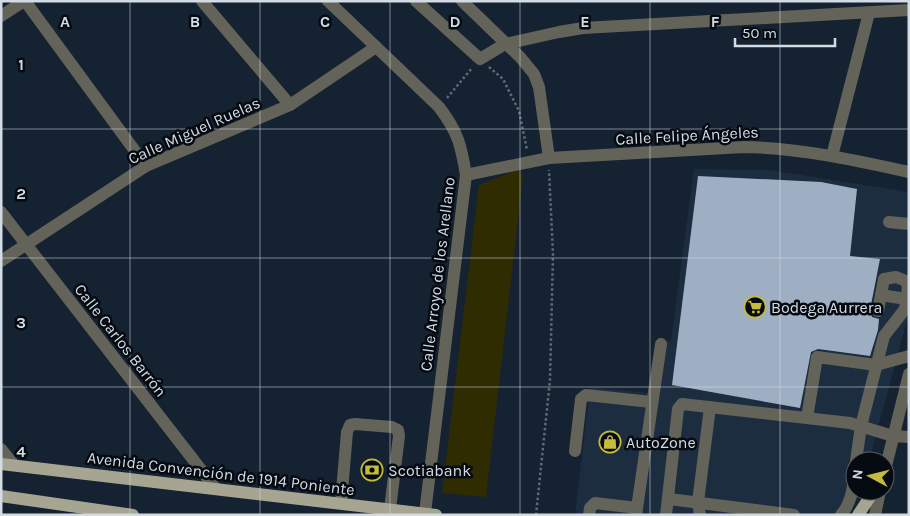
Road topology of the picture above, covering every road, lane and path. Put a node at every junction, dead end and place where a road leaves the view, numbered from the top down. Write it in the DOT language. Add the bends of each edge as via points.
graph roads {
  1 [pos="24,1"];
  2 [pos="202,1"];
  3 [pos="328,1"];
  4 [pos="416,1"];
  5 [pos="462,1"];
  6 [pos="909,10"];
  7 [pos="868,14"];
  8 [pos="1,16"];
  9 [pos="505,44"];
  10 [pos="376,46"];
  11 [pos="480,60"];
  12 [pos="290,105"];
  13 [pos="439,107"];
  14 [pos="832,156"];
  15 [pos="549,158"];
  16 [pos="530,162"];
  17 [pos="146,166"];
  18 [pos="909,172"];
  19 [pos="466,174"];
  20 [pos="1,212"];
  21 [pos="889,222"];
  22 [pos="909,224"];
  23 [pos="26,245"];
  24 [pos="1,261"];
  25 [pos="881,295"];
  26 [pos="906,299"];
  27 [pos="878,312"];
  28 [pos="660,344"];
  29 [pos="909,356"];
  30 [pos="876,365"];
  31 [pos="909,374"];
  32 [pos="651,402"];
  33 [pos="710,407"];
  34 [pos="807,418"];
  35 [pos="861,426"];
  36 [pos="893,436"];
  37 [pos="909,438"];
  38 [pos="1,449"];
  39 [pos="575,451"];
  40 [pos="857,451"];
  41 [pos="889,451"];
  42 [pos="8,465"];
  43 [pos="216,489"];
  44 [pos="1,496"];
  45 [pos="669,499"];
  46 [pos="850,501"];
  47 [pos="867,501"];
  48 [pos="878,501"];
  49 [pos="341,503"];
  50 [pos="699,508"];
  51 [pos="390,509"];
  52 [pos="636,511"];
  53 [pos="431,514"];
  54 [pos="133,515"];
  55 [pos="536,515"];
  56 [pos="589,515"];
  57 [pos="666,515"];
  58 [pos="794,515"];
  59 [pos="841,515"];
  60 [pos="858,515"];
  61 [pos="875,515"];
  1 -- 8 [label="street"];
  1 -- 17 [label="street"];
  2 -- 12 [label="street"];
  3 -- 10 [label="street, Calle Arroyo de los Arellano"];
  4 -- 11 [label="street"];
  5 -- 9 [label="street"];
  6 -- 7 [label="street"];
  7 -- 9 [label="street" via="582,28"];
  7 -- 14 [label="street"];
  9 -- 11 [label="street"];
  9 -- 15 [label="street" via="534,74"];
  10 -- 12 [label="street, Calle Miguel Ruelas"];
  10 -- 13 [label="street, Calle Arroyo de los Arellano"];
  11 -- 13 [label="path"];
  11 -- 16 [label="path" via="503,79 519,110"];
  12 -- 17 [label="street, Calle Miguel Ruelas"];
  13 -- 19 [label="street, Calle Arroyo de los Arellano" via="457,135"];
  14 -- 15 [label="street, Calle Felipe Ángeles" via="770,147 744,147"];
  14 -- 18 [label="street, Calle Felipe Ángeles"];
  15 -- 16 [label="street, Calle Felipe Ángeles"];
  15 -- 55 [label="path" via="553,254 550,380"];
  16 -- 19 [label="street, Calle Felipe Ángeles"];
  17 -- 23 [label="street, Calle Miguel Ruelas"];
  19 -- 53 [label="street, Calle Arroyo de los Arellano"];
  20 -- 23 [label="street, Calle Carlos Barrón"];
  21 -- 22 [label="street"];
  23 -- 24 [label="street, Calle Miguel Ruelas"];
  23 -- 43 [label="street, Calle Carlos Barrón"];
  25 -- 26 [label="street"];
  25 -- 26 [label="street" via="884,279 896,277 906,281"];
  25 -- 27 [label="street"];
  26 -- 30 [label="street" via="905,309 884,336"];
  28 -- 32 [label="street"];
  29 -- 30 [label="street"];
  30 -- 34 [label="street" via="817,357"];
  30 -- 35 [label="street"];
  31 -- 36 [label="street"];
  32 -- 39 [label="street" via="584,396"];
  32 -- 52 [label="street"];
  33 -- 34 [label="street"];
  33 -- 45 [label="street" via="682,404 678,409"];
  33 -- 50 [label="street"];
  34 -- 35 [label="street"];
  35 -- 36 [label="street"];
  35 -- 40 [label="street"];
  36 -- 37 [label="street"];
  36 -- 41 [label="street"];
  38 -- 42 [label="street"];
  42 -- 43 [label="main road, Avenida Convención de 1914 Poniente"];
  43 -- 49 [label="main road, Avenida Convención de 1914 Poniente"];
  44 -- 54 [label="main road"];
  45 -- 50 [label="street"];
  45 -- 57 [label="street"];
  46 -- 59 [label="street"];
  47 -- 60 [label="main road"];
  48 -- 61 [label="street"];
  49 -- 51 [label="main road, Avenida Convención de 1914 Poniente"];
  49 -- 51 [label="street" via="350,425 392,427 398,430 399,436"];
  50 -- 58 [label="street"];
  51 -- 53 [label="main road, Avenida Convención de 1914 Poniente"];
  52 -- 56 [label="street" via="595,503"];
}
